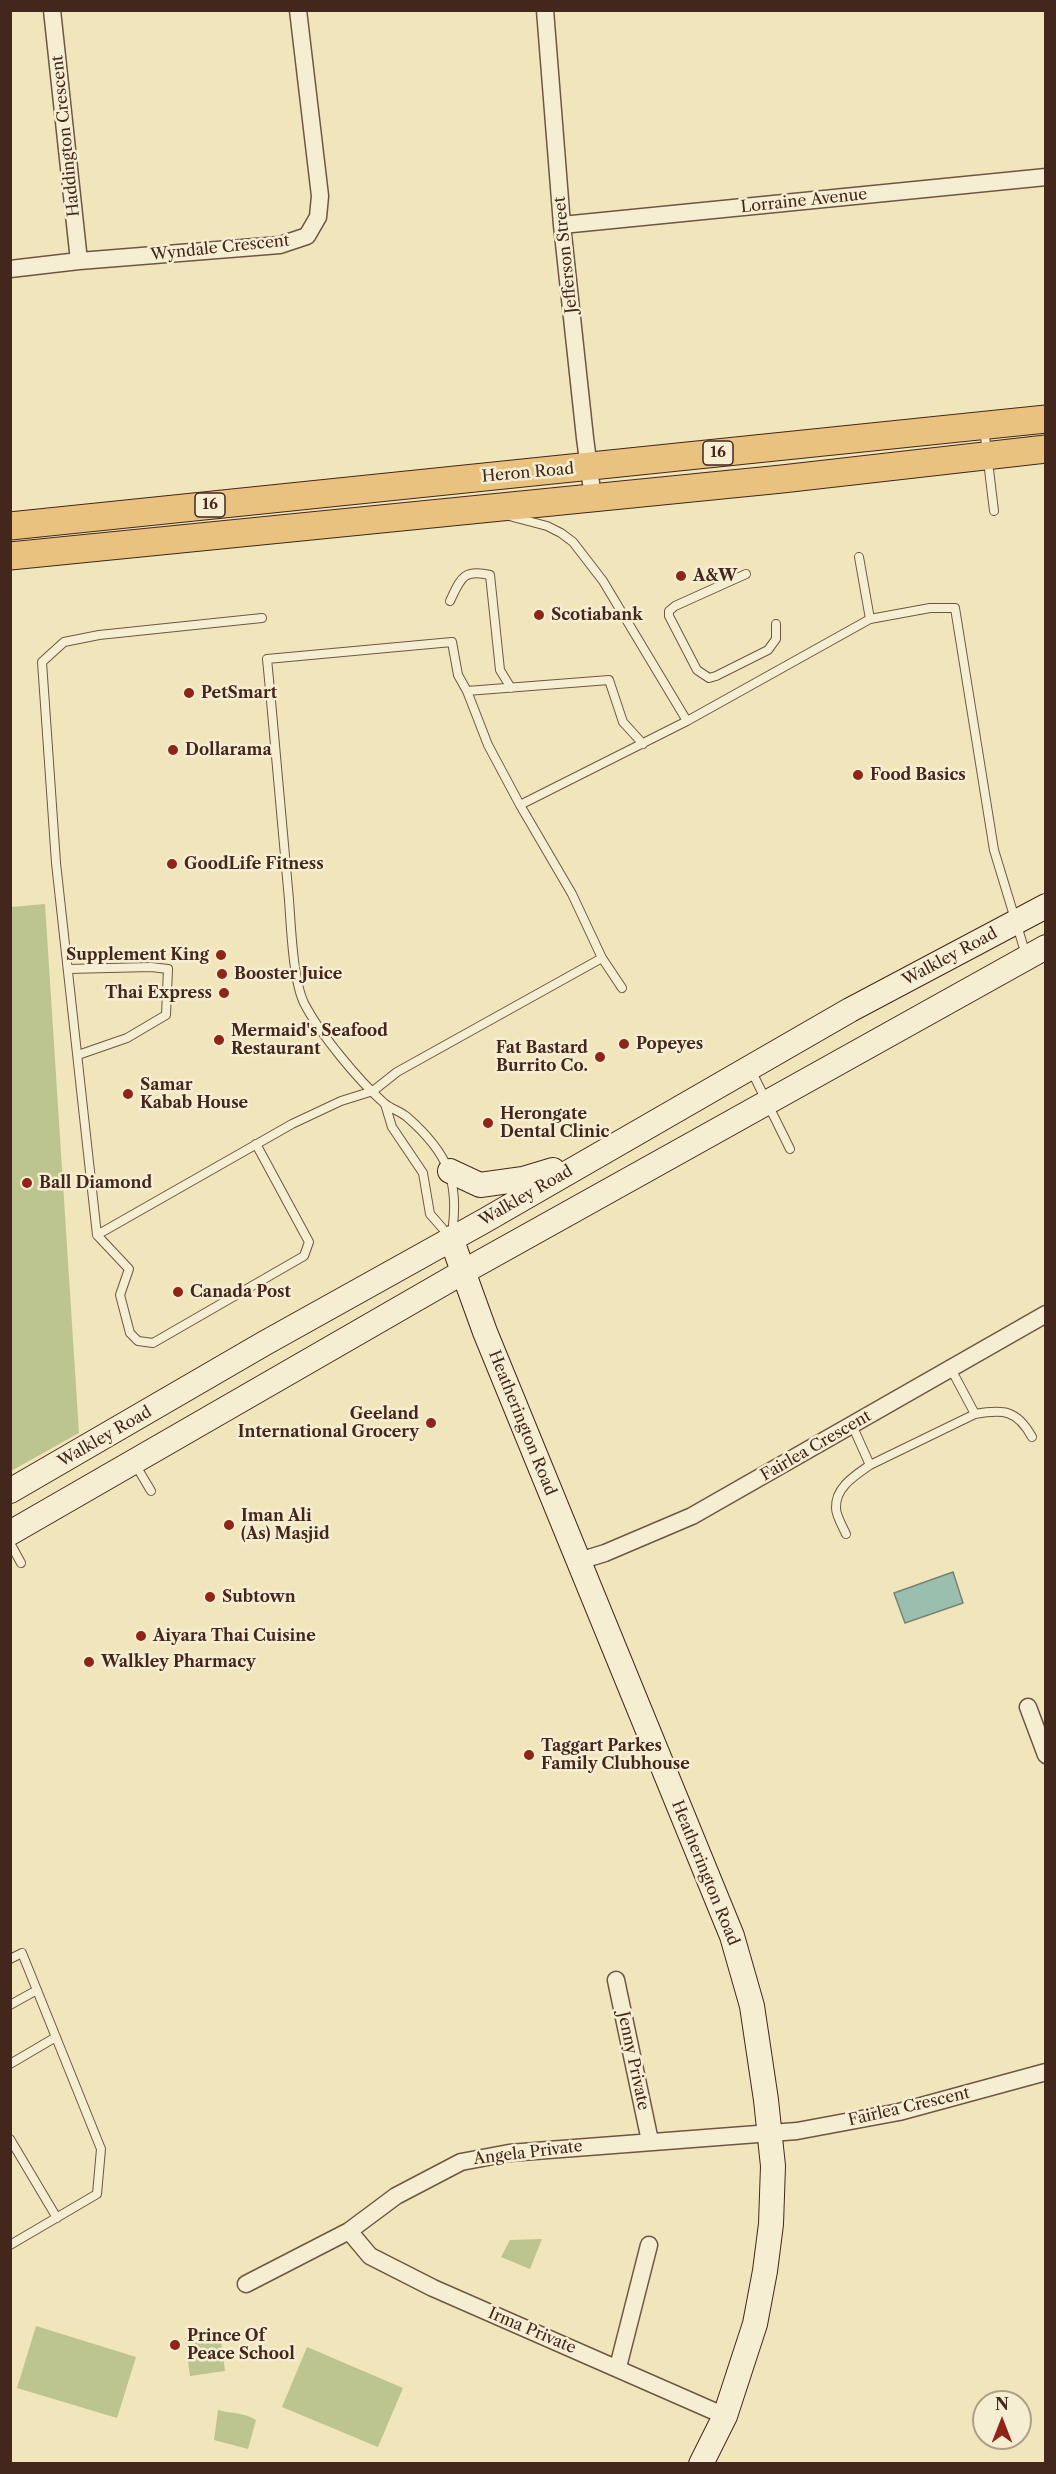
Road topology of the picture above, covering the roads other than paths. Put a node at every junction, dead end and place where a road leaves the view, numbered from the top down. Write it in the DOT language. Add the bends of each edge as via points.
graph roads {
  1 [pos="52,10"];
  2 [pos="298,10"];
  3 [pos="545,10"];
  4 [pos="1046,177"];
  5 [pos="562,225"];
  6 [pos="79,261"];
  7 [pos="10,269"];
  8 [pos="1046,419"];
  9 [pos="984,425"];
  10 [pos="1046,449"];
  11 [pos="987,454"];
  12 [pos="588,468"];
  13 [pos="593,498"];
  14 [pos="482,509"];
  15 [pos="994,511"];
  16 [pos="10,526"];
  17 [pos="10,556"];
  18 [pos="859,556"];
  19 [pos="746,574"];
  20 [pos="450,600"];
  21 [pos="262,618"];
  22 [pos="870,619"];
  23 [pos="776,624"];
  24 [pos="511,687"];
  25 [pos="467,690"];
  26 [pos="687,721"];
  27 [pos="643,744"];
  28 [pos="520,805"];
  29 [pos="1046,906"];
  30 [pos="1015,922"];
  31 [pos="1036,952"];
  32 [pos="602,958"];
  33 [pos="68,969"];
  34 [pos="622,988"];
  35 [pos="78,1055"];
  36 [pos="750,1067"];
  37 [pos="373,1091"];
  38 [pos="766,1102"];
  39 [pos="385,1104"];
  40 [pos="256,1144"];
  41 [pos="790,1149"];
  42 [pos="598,1155"];
  43 [pos="450,1171"];
  44 [pos="97,1235"];
  45 [pos="451,1238"];
  46 [pos="463,1272"];
  47 [pos="1046,1314"];
  48 [pos="951,1369"];
  49 [pos="975,1414"];
  50 [pos="852,1425"];
  51 [pos="1032,1437"];
  52 [pos="133,1461"];
  53 [pos="870,1465"];
  54 [pos="10,1491"];
  55 [pos="151,1491"];
  56 [pos="10,1533"];
  57 [pos="846,1534"];
  58 [pos="10,1542"];
  59 [pos="579,1561"];
  60 [pos="21,1563"];
  61 [pos="1028,1707"];
  62 [pos="1046,1755"];
  63 [pos="10,1959"];
  64 [pos="616,1980"];
  65 [pos="37,1990"];
  66 [pos="10,2005"];
  67 [pos="56,2037"];
  68 [pos="10,2064"];
  69 [pos="1046,2072"];
  70 [pos="770,2133"];
  71 [pos="10,2139"];
  72 [pos="650,2141"];
  73 [pos="57,2218"];
  74 [pos="349,2231"];
  75 [pos="10,2245"];
  76 [pos="649,2245"];
  77 [pos="246,2284"];
  78 [pos="618,2367"];
  79 [pos="725,2416"];
  80 [pos="701,2463"];
  1 -- 6 [label="street, Haddington Crescent"];
  2 -- 6 [label="street, Wyndale Crescent" via="320,196 318,217 307,236 280,245"];
  3 -- 5 [label="street, Jefferson Street"];
  4 -- 5 [label="street, Lorraine Avenue"];
  5 -- 12 [label="street, Jefferson Street"];
  6 -- 7 [label="street, Wyndale Crescent"];
  8 -- 9 [label="main road, Heron Road / 16"];
  9 -- 11 [label="lane"];
  9 -- 12 [label="main road, Heron Road / 16"];
  10 -- 11 [label="main road, Heron Road / 16"];
  11 -- 13 [label="main road, Heron Road / 16"];
  11 -- 15 [label="lane"];
  12 -- 13 [label="street, Jefferson Street"];
  12 -- 16 [label="main road, Heron Road / 16"];
  13 -- 14 [label="main road, Heron Road / 16"];
  14 -- 17 [label="main road, Heron Road / 16"];
  14 -- 26 [label="lane" via="547,526 573,542 603,581"];
  18 -- 22 [label="lane"];
  19 -- 23 [label="lane" via="669,611 697,670 709,678 768,650 776,639"];
  20 -- 24 [label="lane" via="461,579 475,572 490,575 500,670"];
  21 -- 33 [label="lane" via="64,642 42,662 56,863"];
  22 -- 26 [label="lane"];
  22 -- 30 [label="lane" via="930,608 955,608 994,850"];
  24 -- 25 [label="lane"];
  24 -- 27 [label="lane" via="609,680 623,722"];
  25 -- 28 [label="lane" via="488,745"];
  25 -- 37 [label="lane" via="459,675 452,642 267,659 299,984 304,1003 334,1047"];
  26 -- 27 [label="lane"];
  27 -- 28 [label="lane"];
  28 -- 32 [label="lane" via="572,894"];
  29 -- 30 [label="main road, Walkley Road"];
  30 -- 31 [label="lane"];
  30 -- 36 [label="main road, Walkley Road"];
  31 -- 38 [label="main road"];
  32 -- 34 [label="lane"];
  32 -- 37 [label="lane" via="397,1072"];
  33 -- 35 [label="lane"];
  33 -- 35 [label="lane" via="168,969 166,1015 127,1038"];
  35 -- 44 [label="lane"];
  36 -- 38 [label="lane"];
  36 -- 42 [label="main road, Walkley Road"];
  37 -- 39 [label="lane"];
  37 -- 40 [label="lane" via="341,1101"];
  38 -- 41 [label="lane"];
  38 -- 46 [label="main road"];
  39 -- 43 [label="lane" via="405,1116 436,1145"];
  39 -- 45 [label="lane" via="392,1127 423,1173 430,1214"];
  40 -- 44 [label="lane"];
  40 -- 44 [label="lane" via="309,1242 304,1256 153,1343 138,1341 130,1333 120,1294 129,1269"];
  42 -- 43 [label="main road" via="500,1184 480,1185"];
  42 -- 45 [label="main road, Walkley Road"];
  43 -- 45 [label="lane" via="456,1207"];
  45 -- 46 [label="main road, Heatherington Road"];
  45 -- 54 [label="main road, Walkley Road"];
  46 -- 52 [label="main road"];
  46 -- 59 [label="main road, Heatherington Road"];
  47 -- 48 [label="street, Fairlea Crescent"];
  48 -- 49 [label="lane"];
  48 -- 50 [label="street, Fairlea Crescent"];
  49 -- 51 [label="lane" via="995,1410 1013,1414"];
  49 -- 53 [label="lane"];
  50 -- 53 [label="lane"];
  50 -- 59 [label="street, Fairlea Crescent" via="692,1516"];
  52 -- 55 [label="lane"];
  52 -- 56 [label="main road"];
  53 -- 57 [label="lane" via="839,1492 836,1508"];
  58 -- 60 [label="lane"];
  59 -- 70 [label="main road, Heatherington Road" via="732,1936 752,2006"];
  61 -- 62 [label="street"];
  63 -- 65 [label="lane" via="22,1953"];
  64 -- 72 [label="street, Jenny Private"];
  65 -- 66 [label="lane"];
  65 -- 67 [label="lane"];
  67 -- 68 [label="lane"];
  67 -- 73 [label="lane" via="101,2149 97,2194"];
  69 -- 70 [label="street, Fairlea Crescent" via="899,2112"];
  70 -- 72 [label="street, Angela Private"];
  70 -- 79 [label="main road, Heatherington Road" via="771,2224 765,2271 755,2324"];
  71 -- 73 [label="lane"];
  72 -- 74 [label="street, Angela Private" via="509,2153 461,2162 396,2196"];
  73 -- 75 [label="lane"];
  74 -- 77 [label="street, Angela Private"];
  74 -- 78 [label="street, Irma Private" via="370,2256 381,2262 514,2325"];
  76 -- 78 [label="street"];
  78 -- 79 [label="street, Irma Private"];
  79 -- 80 [label="main road, Heatherington Road"];
}
